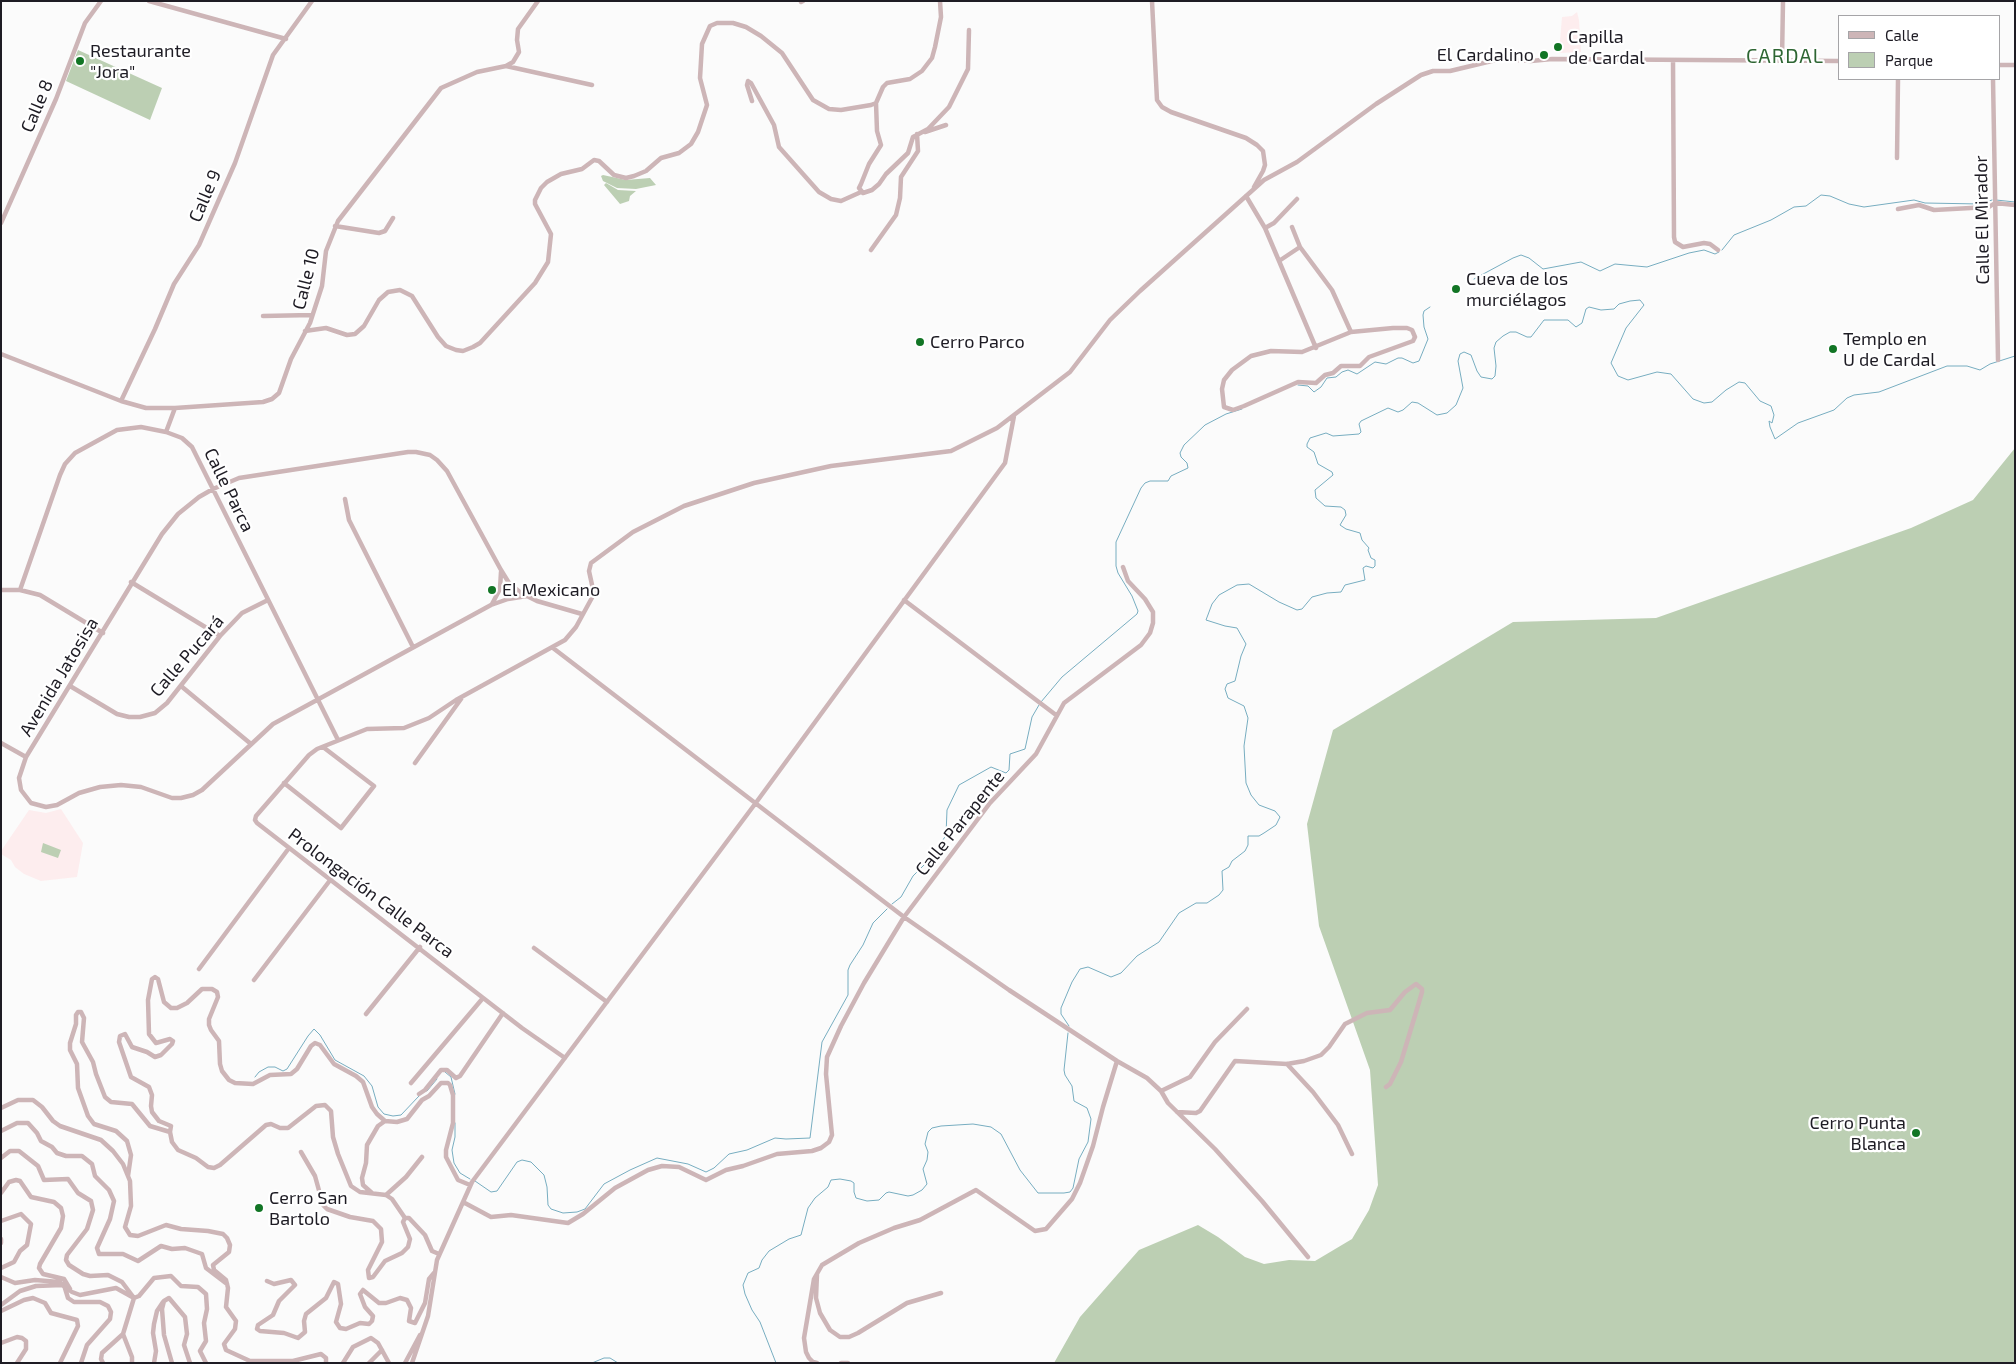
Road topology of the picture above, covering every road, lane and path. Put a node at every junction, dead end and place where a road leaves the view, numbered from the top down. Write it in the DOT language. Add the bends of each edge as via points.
graph roads {
  1 [pos="101,1"];
  2 [pos="149,1"];
  3 [pos="312,1"];
  4 [pos="538,1"];
  5 [pos="940,1"];
  6 [pos="1152,1"];
  7 [pos="1783,1"];
  8 [pos="969,30"];
  9 [pos="286,39"];
  10 [pos="1672,60"];
  11 [pos="1782,60"];
  12 [pos="1838,61"];
  13 [pos="2001,65"];
  14 [pos="2015,65"];
  15 [pos="506,66"];
  16 [pos="1898,80"];
  17 [pos="1993,80"];
  18 [pos="592,85"];
  19 [pos="752,101"];
  20 [pos="876,103"];
  21 [pos="946,125"];
  22 [pos="924,132"];
  23 [pos="917,134"];
  24 [pos="1897,158"];
  25 [pos="861,192"];
  26 [pos="1250,192"];
  27 [pos="1246,196"];
  28 [pos="1297,199"];
  29 [pos="1995,203"];
  30 [pos="2015,205"];
  31 [pos="1898,210"];
  32 [pos="392,218"];
  33 [pos="1,223"];
  34 [pos="335,226"];
  35 [pos="1265,228"];
  36 [pos="1292,228"];
  37 [pos="1300,247"];
  38 [pos="871,250"];
  39 [pos="1718,250"];
  40 [pos="1279,261"];
  41 [pos="312,315"];
  42 [pos="263,316"];
  43 [pos="305,331"];
  44 [pos="1351,332"];
  45 [pos="1316,348"];
  46 [pos="1,354"];
  47 [pos="1998,360"];
  48 [pos="121,401"];
  49 [pos="175,408"];
  50 [pos="1014,416"];
  51 [pos="166,432"];
  52 [pos="213,489"];
  53 [pos="345,499"];
  54 [pos="1123,567"];
  55 [pos="501,570"];
  56 [pos="132,582"];
  57 [pos="1,590"];
  58 [pos="20,590"];
  59 [pos="527,596"];
  60 [pos="268,600"];
  61 [pos="904,600"];
  62 [pos="491,606"];
  63 [pos="582,614"];
  64 [pos="103,633"];
  65 [pos="220,636"];
  66 [pos="413,647"];
  67 [pos="553,648"];
  68 [pos="70,686"];
  69 [pos="181,686"];
  70 [pos="462,698"];
  71 [pos="318,699"];
  72 [pos="1056,715"];
  73 [pos="338,740"];
  74 [pos="1,743"];
  75 [pos="251,744"];
  76 [pos="323,747"];
  77 [pos="26,757"];
  78 [pos="415,763"];
  79 [pos="284,783"];
  80 [pos="755,804"];
  81 [pos="289,848"];
  82 [pos="331,879"];
  83 [pos="904,917"];
  84 [pos="420,948"];
  85 [pos="534,948"];
  86 [pos="199,969"];
  87 [pos="254,980"];
  88 [pos="483,998"];
  89 [pos="607,1002"];
  90 [pos="1247,1009"];
  91 [pos="503,1013"];
  92 [pos="366,1014"];
  93 [pos="565,1058"];
  94 [pos="1117,1061"];
  95 [pos="1287,1064"];
  96 [pos="410,1083"];
  97 [pos="1386,1087"];
  98 [pos="1161,1091"];
  99 [pos="419,1094"];
  100 [pos="1,1108"];
  101 [pos="1177,1112"];
  102 [pos="385,1121"];
  103 [pos="1,1131"];
  104 [pos="170,1132"];
  105 [pos="301,1152"];
  106 [pos="1352,1154"];
  107 [pos="422,1157"];
  108 [pos="1,1158"];
  109 [pos="128,1176"];
  110 [pos="470,1185"];
  111 [pos="1,1193"];
  112 [pos="373,1193"];
  113 [pos="386,1195"];
  114 [pos="463,1202"];
  115 [pos="405,1218"];
  116 [pos="1,1221"];
  117 [pos="439,1254"];
  118 [pos="1308,1257"];
  119 [pos="1,1268"];
  120 [pos="434,1273"];
  121 [pos="817,1273"];
  122 [pos="1,1277"];
  123 [pos="267,1281"];
  124 [pos="64,1285"];
  125 [pos="228,1285"];
  126 [pos="70,1290"];
  127 [pos="941,1293"];
  128 [pos="134,1298"];
  129 [pos="164,1301"];
  130 [pos="1,1305"];
  131 [pos="1,1311"];
  132 [pos="424,1330"];
  133 [pos="123,1334"];
  134 [pos="1,1343"];
  135 [pos="382,1350"];
  136 [pos="17,1363"];
  137 [pos="60,1363"];
  138 [pos="81,1363"];
  139 [pos="103,1363"];
  140 [pos="132,1363"];
  141 [pos="154,1363"];
  142 [pos="172,1363"];
  143 [pos="190,1363"];
  144 [pos="206,1363"];
  145 [pos="326,1363"];
  146 [pos="343,1363"];
  147 [pos="369,1363"];
  148 [pos="389,1363"];
  149 [pos="405,1363"];
  150 [pos="412,1363"];
  151 [pos="817,1363"];
  152 [pos="840,1363"];
  153 [pos="848,1363"];
  1 -- 33 [label="street, Calle 8" via="85,23 56,99"];
  2 -- 9 [label="street"];
  3 -- 9 [label="street, Calle 9"];
  4 -- 15 [label="street" via="518,29 517,56"];
  5 -- 20 [label="street" via="941,17 932,58 910,79 887,83"];
  6 -- 26 [label="street" via="1157,100 1171,112 1246,138 1263,151 1263,171"];
  7 -- 11 [label="street"];
  8 -- 22 [label="street" via="968,69 950,107"];
  9 -- 48 [label="street, Calle 9" via="271,61 234,163 199,245 174,284"];
  10 -- 11 [label="street"];
  10 -- 26 [label="street" via="1500,59 1450,71 1428,72 1403,85"];
  10 -- 39 [label="street" via="1675,242 1682,247 1710,244"];
  11 -- 12 [label="street"];
  13 -- 14 [label="street"];
  15 -- 18 [label="street"];
  15 -- 34 [label="street, Calle 10" via="477,72 441,88"];
  16 -- 24 [label="street"];
  17 -- 29 [label="street, Calle El Mirador"];
  19 -- 25 [label="street" via="748,81 774,125 779,147 819,192 841,201"];
  20 -- 25 [label="street" via="880,147 869,164"];
  20 -- 43 [label="street" via="837,111 819,104 782,53 761,36 733,23 717,23 708,28 702,44 700,78 707,105 691,144 634,176 614,175 594,160 582,169 561,174 547,182 535,204 551,234 548,262 535,282 480,343 463,351 446,346 412,296 400,290 388,292 379,300 356,334 347,335 326,328"];
  21 -- 22 [label="street"];
  22 -- 23 [label="street"];
  23 -- 25 [label="street" via="912,138 908,153 878,184"];
  23 -- 38 [label="street" via="918,151 901,177 896,215"];
  26 -- 27 [label="street"];
  27 -- 35 [label="street"];
  27 -- 50 [label="street" via="1110,320 1070,372"];
  28 -- 35 [label="street"];
  29 -- 30 [label="street"];
  29 -- 31 [label="street" via="1989,207 1934,210 1919,205"];
  29 -- 47 [label="street, Calle El Mirador"];
  32 -- 34 [label="street" via="385,231 379,233"];
  34 -- 41 [label="street, Calle 10"];
  35 -- 40 [label="street"];
  36 -- 37 [label="street"];
  37 -- 40 [label="street"];
  37 -- 44 [label="street" via="1328,283"];
  40 -- 45 [label="street"];
  41 -- 42 [label="street"];
  41 -- 43 [label="street, Calle 10"];
  43 -- 49 [label="street, Calle 10" via="272,400"];
  44 -- 45 [label="street"];
  44 -- 45 [label="street" via="1407,328 1415,337 1408,344 1369,357 1360,366 1341,366 1316,383 1298,382 1233,410 1224,407 1224,380 1242,362 1260,353 1302,352"];
  46 -- 48 [label="street, Calle 10"];
  48 -- 49 [label="street, Calle 10" via="146,408"];
  49 -- 51 [label="street"];
  50 -- 61 [label="street" via="1005,463"];
  50 -- 63 [label="street, Prolongación Calle Parca" via="988,434 951,451 831,466 754,483 684,506 633,532 591,562 589,574 594,594"];
  51 -- 52 [label="street, Calle Parca" via="190,445"];
  51 -- 58 [label="street, Calle Parca" via="141,427 117,430 75,453 60,475"];
  52 -- 55 [label="street, Avenida Jatosisa" via="239,478 299,468 408,452 430,455 447,471"];
  52 -- 56 [label="street, Avenida Jatosisa" via="178,514"];
  52 -- 60 [label="street, Calle Parca"];
  53 -- 66 [label="street" via="349,520"];
  54 -- 72 [label="street, Calle Parapente" via="1128,581 1153,612 1150,633 1137,648 1070,697"];
  55 -- 59 [label="street, Avenida Jatosisa" via="509,583"];
  55 -- 62 [label="street" via="500,589"];
  56 -- 64 [label="street, Avenida Jatosisa"];
  56 -- 65 [label="street"];
  57 -- 58 [label="street"];
  58 -- 64 [label="street" via="40,596"];
  59 -- 62 [label="street, Avenida Jatosisa"];
  59 -- 63 [label="street, Avenida Jatosisa"];
  60 -- 65 [label="street, Calle Pucará" via="242,613"];
  60 -- 71 [label="street, Calle Parca"];
  61 -- 72 [label="street"];
  61 -- 80 [label="street"];
  62 -- 66 [label="street, Avenida Jatosisa"];
  63 -- 67 [label="street, Prolongación Calle Parca" via="569,637"];
  64 -- 68 [label="street, Avenida Jatosisa"];
  65 -- 69 [label="street, Calle Pucará"];
  66 -- 71 [label="street, Avenida Jatosisa"];
  67 -- 70 [label="street, Prolongación Calle Parca"];
  67 -- 80 [label="street"];
  68 -- 69 [label="street, Calle Pucará" via="117,714 140,717 155,713"];
  68 -- 77 [label="street, Avenida Jatosisa"];
  69 -- 75 [label="street"];
  70 -- 73 [label="street, Prolongación Calle Parca" via="429,718 404,728 373,727"];
  70 -- 78 [label="street"];
  71 -- 73 [label="street, Calle Parca"];
  71 -- 75 [label="street, Avenida Jatosisa" via="273,724"];
  72 -- 83 [label="street, Calle Parapente" via="1036,754 990,803"];
  73 -- 76 [label="street, Prolongación Calle Parca"];
  74 -- 77 [label="street"];
  75 -- 77 [label="street, Avenida Jatosisa" via="194,795 172,798 141,787 121,785 79,792 57,805 46,807 31,803 21,790 19,778"];
  76 -- 79 [label="street, Prolongación Calle Parca" via="308,755"];
  76 -- 79 [label="street" via="374,786 341,828"];
  79 -- 81 [label="street, Prolongación Calle Parca" via="255,820"];
  80 -- 83 [label="street"];
  80 -- 89 [label="street"];
  81 -- 82 [label="street, Prolongación Calle Parca"];
  81 -- 86 [label="street"];
  82 -- 84 [label="street, Prolongación Calle Parca"];
  82 -- 87 [label="street"];
  83 -- 94 [label="street"];
  83 -- 114 [label="street, Calle Parapente" via="864,983 828,1057 826,1074 832,1135 821,1148 776,1154 706,1180 679,1167 662,1166 648,1170 615,1188 568,1223 511,1215 491,1217"];
  84 -- 88 [label="street, Prolongación Calle Parca"];
  84 -- 92 [label="street"];
  85 -- 89 [label="street"];
  88 -- 91 [label="street, Prolongación Calle Parca"];
  88 -- 96 [label="street"];
  89 -- 93 [label="street"];
  90 -- 98 [label="street" via="1215,1042 1190,1077"];
  91 -- 93 [label="street, Prolongación Calle Parca"];
  91 -- 99 [label="street" via="458,1078 447,1070 441,1070"];
  93 -- 110 [label="street"];
  94 -- 98 [label="street" via="1147,1078"];
  94 -- 121 [label="street" via="1094,1146 1080,1183 1046,1229 1035,1231 976,1190 920,1220 859,1243 822,1266"];
  95 -- 97 [label="street" via="1321,1055 1345,1024 1367,1013 1390,1010 1416,984 1422,989 1418,1009 1400,1062"];
  95 -- 101 [label="street" via="1235,1061 1200,1111"];
  95 -- 106 [label="street" via="1338,1125"];
  98 -- 101 [label="street"];
  100 -- 109 [label="street" via="22,1099 36,1102 60,1126 105,1143 120,1159"];
  101 -- 118 [label="street" via="1262,1201"];
  102 -- 104 [label="street" via="372,1107 364,1082 334,1064 317,1043 312,1044 297,1069 290,1074 270,1075 250,1085 228,1080 220,1064 219,1041 209,1025 218,997 216,992 202,989 187,1003 171,1008 164,1002 155,977 148,1000 149,1034 156,1043 170,1039 173,1043 155,1057 132,1047 126,1034 120,1036 119,1042 131,1077 149,1088 152,1112 159,1121 171,1126"];
  102 -- 110 [label="street" via="407,1119 441,1083 449,1084 453,1095 453,1123 446,1157 458,1180"];
  102 -- 112 [label="street" via="368,1145 362,1178 363,1185"];
  103 -- 125 [label="street" via="25,1122 32,1126 41,1141 57,1153 82,1156 92,1164 95,1176 109,1190 114,1201 97,1248 99,1254 124,1254 138,1261 161,1246 185,1248 202,1254 206,1268"];
  104 -- 109 [label="street" via="150,1126 132,1104 107,1100 82,1042 84,1014 77,1012 70,1047 77,1064 78,1091 91,1121 116,1131 127,1141 130,1155"];
  104 -- 112 [label="street" via="178,1150 208,1167 216,1167 266,1125 288,1128 316,1106 325,1105 331,1111 333,1137 348,1181 358,1191"];
  105 -- 115 [label="street" via="315,1176 327,1209 373,1221 381,1230 382,1242 368,1270 369,1278 385,1261 408,1247 410,1238 403,1222"];
  107 -- 113 [label="street"];
  108 -- 128 [label="street" via="10,1151 19,1151 38,1166 44,1180 68,1179 78,1193 89,1199 93,1213 87,1229 67,1255 66,1262 90,1276 115,1276"];
  109 -- 125 [label="street" via="132,1200 126,1225 128,1234 138,1236 166,1225 223,1234 229,1242 229,1250 226,1256 214,1262 213,1267"];
  110 -- 114 [label="street"];
  111 -- 126 [label="street" via="11,1181 18,1180 31,1197 54,1202 61,1208 61,1228 39,1268 43,1274 64,1279"];
  112 -- 113 [label="street"];
  113 -- 115 [label="street"];
  114 -- 117 [label="street"];
  115 -- 117 [label="street" via="409,1218 424,1235 432,1251"];
  116 -- 119 [label="street" via="21,1214 31,1224 27,1245 14,1262"];
  117 -- 120 [label="street"];
  120 -- 123 [label="street" via="429,1279 425,1303 415,1323 409,1321 412,1308 407,1300 400,1298 379,1303 363,1290 360,1294 364,1307 373,1316 372,1322 340,1328 336,1322 341,1304 338,1284 334,1282 326,1298 306,1314 305,1332 298,1338 257,1329 275,1313 279,1301 295,1285 292,1280 274,1284"];
  120 -- 132 [label="street"];
  121 -- 127 [label="street" via="816,1298 820,1313 830,1330 840,1338 858,1333 907,1303"];
  121 -- 151 [label="street" via="804,1338 809,1358"];
  122 -- 124 [label="street" via="15,1283 50,1281"];
  124 -- 126 [label="street"];
  124 -- 130 [label="street" via="28,1288"];
  124 -- 138 [label="street" via="68,1298 74,1302 102,1302 112,1312 109,1322 88,1345"];
  125 -- 145 [label="street" via="226,1307 236,1324 224,1342 226,1350 250,1361 293,1361 321,1354"];
  126 -- 128 [label="street" via="83,1295 116,1288"];
  128 -- 133 [label="street"];
  128 -- 144 [label="street" via="158,1276 174,1278 181,1286 202,1288 207,1300 206,1341 200,1351"];
  129 -- 141 [label="street" via="154,1324"];
  129 -- 142 [label="street" via="164,1334"];
  129 -- 143 [label="street" via="170,1299 185,1315 187,1334 184,1345"];
  131 -- 137 [label="street" via="33,1298 45,1303 51,1313 77,1320 78,1326"];
  132 -- 149 [label="street"];
  132 -- 150 [label="street"];
  133 -- 139 [label="street" via="102,1353"];
  133 -- 140 [label="street"];
  134 -- 136 [label="street" via="17,1338 26,1341 26,1349"];
  135 -- 146 [label="street" via="375,1339 367,1339 351,1349"];
  135 -- 147 [label="street"];
  135 -- 148 [label="street"];
  152 -- 153 [label="street"];
}
